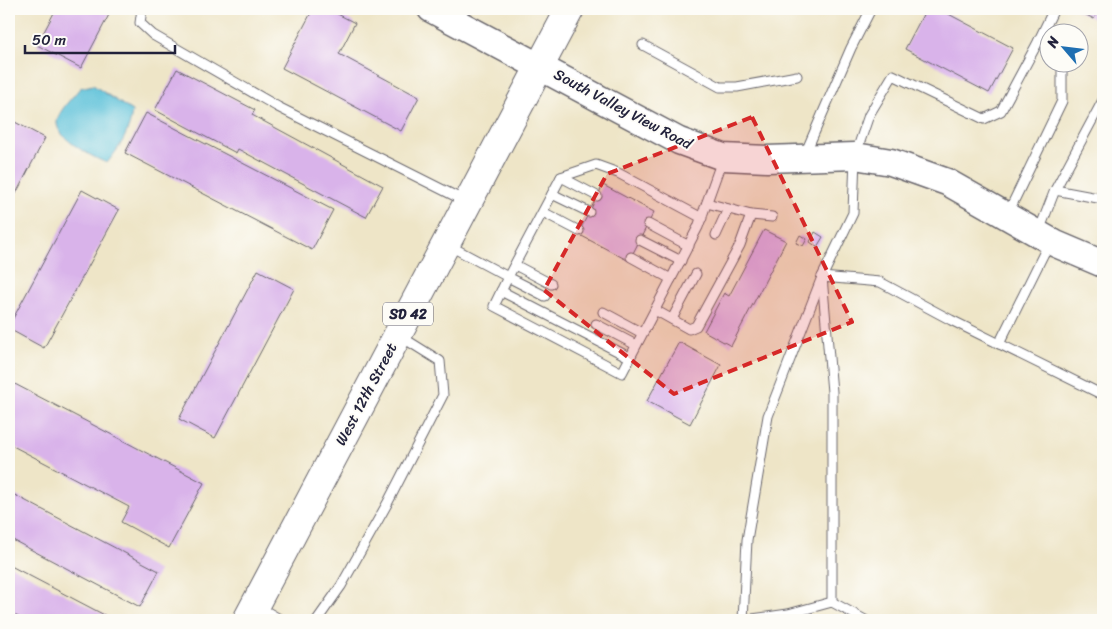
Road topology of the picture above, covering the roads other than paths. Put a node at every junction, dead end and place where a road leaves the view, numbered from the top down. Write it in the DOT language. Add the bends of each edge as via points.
graph roads {
  1 [pos="142,9"];
  2 [pos="431,9"];
  3 [pos="570,9"];
  4 [pos="870,9"];
  5 [pos="1054,9"];
  6 [pos="1039,40"];
  7 [pos="643,46"];
  8 [pos="540,65"];
  9 [pos="1062,72"];
  10 [pos="797,76"];
  11 [pos="1103,100"];
  12 [pos="854,156"];
  13 [pos="723,157"];
  14 [pos="803,159"];
  15 [pos="561,177"];
  16 [pos="1055,190"];
  17 [pos="552,194"];
  18 [pos="597,196"];
  19 [pos="1103,199"];
  20 [pos="467,203"];
  21 [pos="707,203"];
  22 [pos="728,209"];
  23 [pos="543,212"];
  24 [pos="589,212"];
  25 [pos="750,215"];
  26 [pos="1006,216"];
  27 [pos="772,217"];
  28 [pos="702,218"];
  29 [pos="648,224"];
  30 [pos="580,231"];
  31 [pos="716,235"];
  32 [pos="1044,237"];
  33 [pos="640,240"];
  34 [pos="446,244"];
  35 [pos="689,246"];
  36 [pos="631,257"];
  37 [pos="681,261"];
  38 [pos="1103,264"];
  39 [pos="515,265"];
  40 [pos="696,274"];
  41 [pos="508,277"];
  42 [pos="822,277"];
  43 [pos="671,279"];
  44 [pos="551,284"];
  45 [pos="501,291"];
  46 [pos="545,296"];
  47 [pos="655,310"];
  48 [pos="603,312"];
  49 [pos="672,319"];
  50 [pos="596,324"];
  51 [pos="642,333"];
  52 [pos="397,335"];
  53 [pos="998,344"];
  54 [pos="636,346"];
  55 [pos="630,358"];
  56 [pos="1103,395"];
  57 [pos="832,602"];
  58 [pos="251,612"];
  59 [pos="281,620"];
  60 [pos="317,620"];
  61 [pos="744,620"];
  62 [pos="865,620"];
  1 -- 20 [label="lane" via="140,23 153,35 278,107"];
  2 -- 8 [label="street, South Valley View Road"];
  3 -- 8 [label="main road, West 12th Street / SD 42"];
  4 -- 14 [label="lane"];
  5 -- 6 [label="lane"];
  6 -- 12 [label="lane" via="1001,111 984,119 893,75 869,115"];
  7 -- 10 [label="lane" via="720,87"];
  8 -- 13 [label="street, South Valley View Road" via="679,141"];
  8 -- 20 [label="main road, West 12th Street / SD 42"];
  9 -- 26 [label="lane" via="1062,101"];
  11 -- 16 [label="lane"];
  12 -- 14 [label="street, South Valley View Road"];
  12 -- 26 [label="street, South Valley View Road" via="891,162 947,182"];
  12 -- 42 [label="lane" via="853,213"];
  13 -- 14 [label="street, South Valley View Road"];
  13 -- 21 [label="lane"];
  15 -- 17 [label="lane"];
  15 -- 18 [label="lane"];
  15 -- 28 [label="lane" via="596,165 618,173"];
  16 -- 19 [label="lane"];
  16 -- 32 [label="lane"];
  17 -- 23 [label="lane"];
  17 -- 24 [label="lane"];
  20 -- 34 [label="main road, West 12th Street / SD 42"];
  21 -- 22 [label="lane"];
  21 -- 28 [label="lane"];
  22 -- 25 [label="lane"];
  22 -- 31 [label="lane"];
  23 -- 30 [label="lane"];
  23 -- 39 [label="lane"];
  25 -- 27 [label="lane"];
  25 -- 49 [label="lane" via="740,245 696,326 689,329"];
  26 -- 32 [label="street, South Valley View Road"];
  28 -- 35 [label="lane"];
  29 -- 35 [label="lane"];
  32 -- 38 [label="street, South Valley View Road"];
  32 -- 53 [label="lane"];
  33 -- 37 [label="lane"];
  34 -- 41 [label="lane"];
  34 -- 52 [label="main road, West 12th Street / SD 42"];
  35 -- 37 [label="lane"];
  36 -- 43 [label="lane"];
  37 -- 43 [label="lane"];
  39 -- 41 [label="lane"];
  39 -- 44 [label="lane"];
  40 -- 49 [label="lane"];
  41 -- 45 [label="lane"];
  41 -- 46 [label="lane"];
  42 -- 53 [label="lane" via="880,282"];
  42 -- 57 [label="lane" via="832,392"];
  42 -- 61 [label="lane" via="768,416 747,540"];
  43 -- 47 [label="lane"];
  45 -- 55 [label="lane"];
  45 -- 55 [label="lane" via="494,306 567,345 622,373"];
  47 -- 49 [label="lane"];
  47 -- 51 [label="lane"];
  48 -- 51 [label="lane"];
  50 -- 54 [label="lane"];
  51 -- 54 [label="lane"];
  52 -- 58 [label="main road, West 12th Street / SD 42"];
  52 -- 60 [label="lane" via="440,361 443,395 387,504"];
  53 -- 56 [label="lane"];
  54 -- 55 [label="lane"];
  57 -- 61 [label="lane" via="788,614"];
  57 -- 62 [label="lane"];
  58 -- 59 [label="lane"];
}
